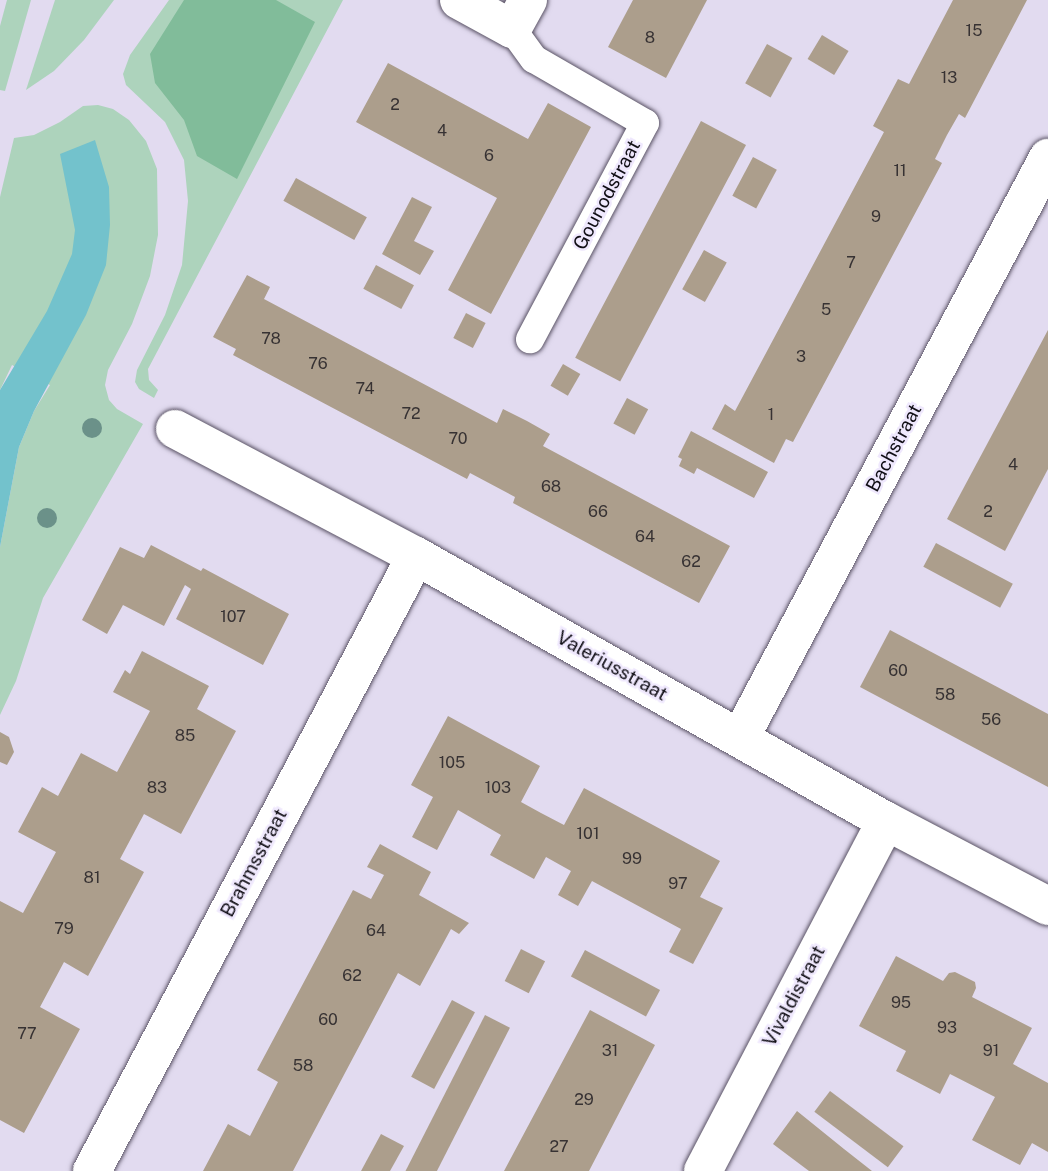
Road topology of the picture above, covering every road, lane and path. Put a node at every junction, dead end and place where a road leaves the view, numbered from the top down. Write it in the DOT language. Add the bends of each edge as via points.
graph roads {
  1 [pos="459,0"];
  2 [pos="520,14"];
  3 [pos="1048,158"];
  4 [pos="530,339"];
  5 [pos="175,429"];
  6 [pos="415,556"];
  7 [pos="740,738"];
  8 [pos="886,821"];
  9 [pos="1048,906"];
  10 [pos="92,1171"];
  11 [pos="703,1171"];
  1 -- 2 [label="street, Gounodstraat"];
  2 -- 4 [label="lane, Gounodstraat" via="534,59 645,123"];
  3 -- 7 [label="street, Bachstraat"];
  5 -- 6 [label="street, Valeriusstraat"];
  6 -- 7 [label="street, Valeriusstraat"];
  6 -- 10 [label="street, Brahmsstraat"];
  7 -- 8 [label="street, Valeriusstraat"];
  8 -- 9 [label="street, Valeriusstraat"];
  8 -- 11 [label="street, Vivaldistraat"];
}
